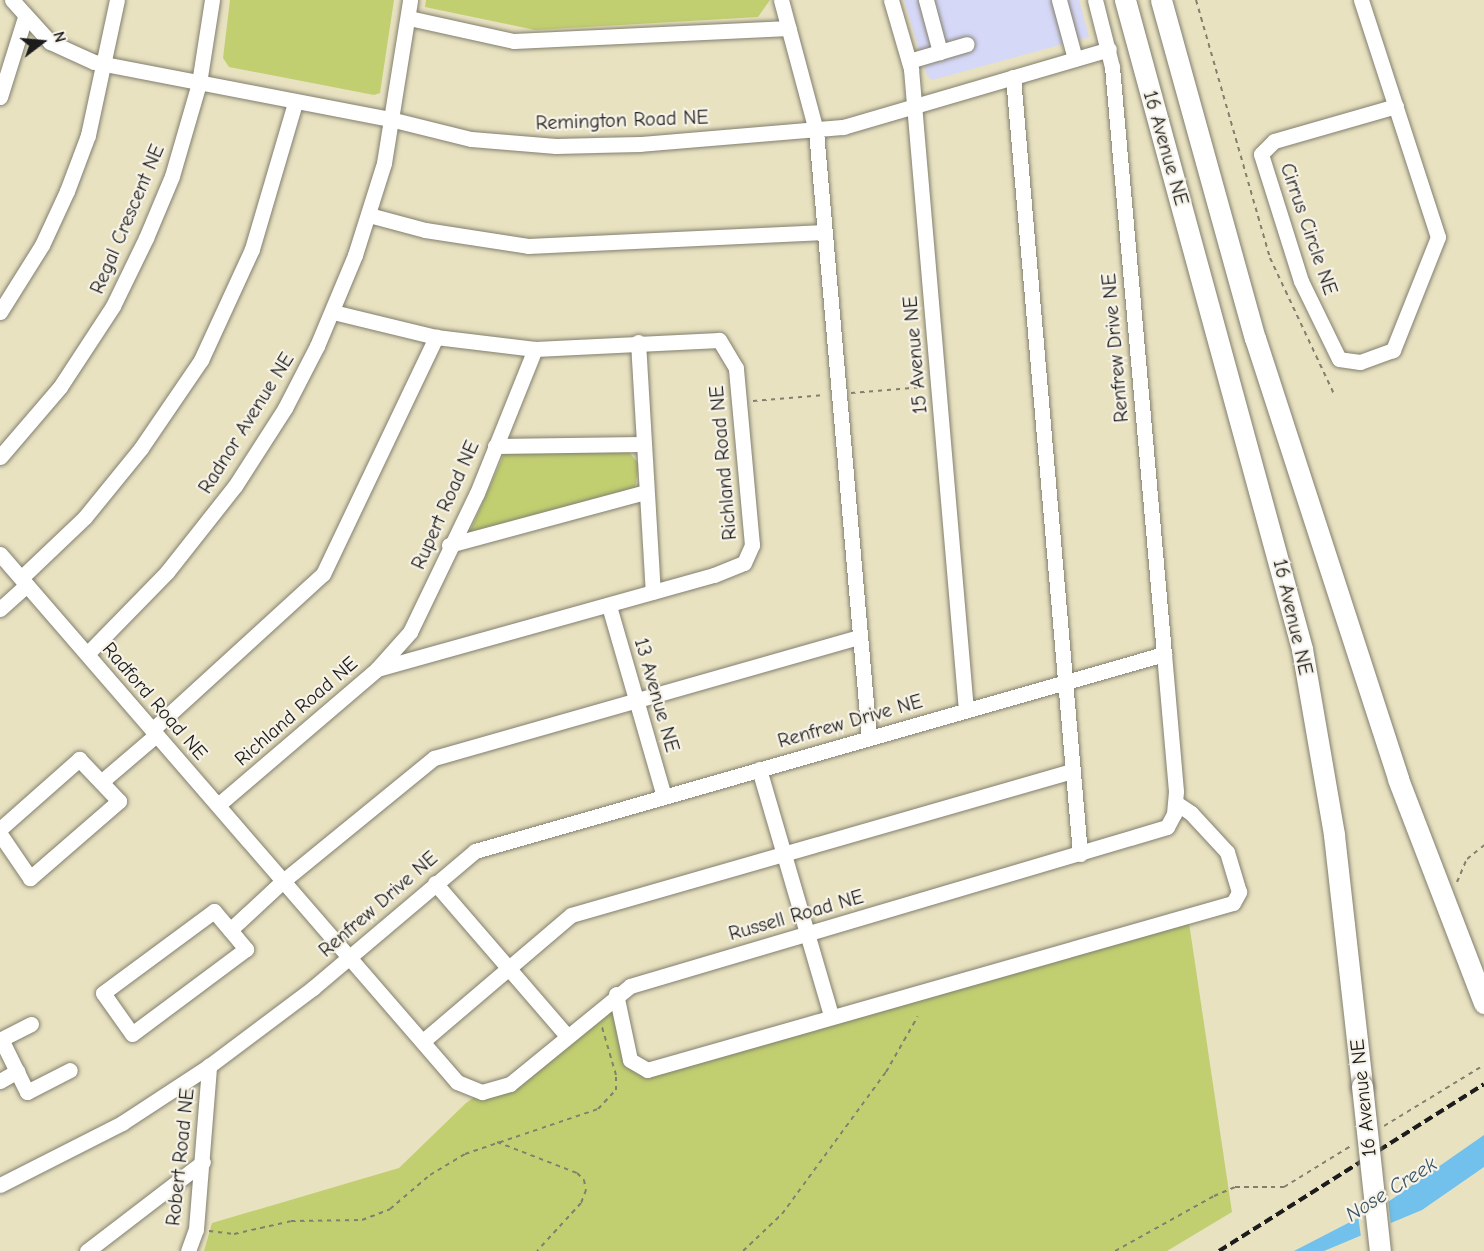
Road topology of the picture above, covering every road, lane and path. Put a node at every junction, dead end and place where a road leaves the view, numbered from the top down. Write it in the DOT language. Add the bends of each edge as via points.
graph roads {
  1 [pos="12,0"];
  2 [pos="117,0"];
  3 [pos="212,0"];
  4 [pos="410,0"];
  5 [pos="781,0"];
  6 [pos="891,0"];
  7 [pos="926,0"];
  8 [pos="1059,0"];
  9 [pos="1095,0"];
  10 [pos="1125,0"];
  11 [pos="1161,0"];
  12 [pos="1196,0"];
  13 [pos="1362,0"];
  14 [pos="25,17"];
  15 [pos="409,18"];
  16 [pos="789,28"];
  17 [pos="967,44"];
  18 [pos="1109,49"];
  19 [pos="940,52"];
  20 [pos="1076,59"];
  21 [pos="909,61"];
  22 [pos="106,64"];
  23 [pos="1013,77"];
  24 [pos="200,83"];
  25 [pos="0,97"];
  26 [pos="295,103"];
  27 [pos="914,106"];
  28 [pos="1396,106"];
  29 [pos="394,120"];
  30 [pos="816,131"];
  31 [pos="369,215"];
  32 [pos="825,231"];
  33 [pos="0,312"];
  34 [pos="333,312"];
  35 [pos="436,337"];
  36 [pos="638,342"];
  37 [pos="535,349"];
  38 [pos="938,385"];
  39 [pos="839,394"];
  40 [pos="1334,394"];
  41 [pos="739,402"];
  42 [pos="642,444"];
  43 [pos="495,447"];
  44 [pos="0,457"];
  45 [pos="645,492"];
  46 [pos="449,545"];
  47 [pos="0,554"];
  48 [pos="24,582"];
  49 [pos="653,592"];
  50 [pos="609,606"];
  51 [pos="0,609"];
  52 [pos="860,637"];
  53 [pos="87,654"];
  54 [pos="1164,654"];
  55 [pos="377,669"];
  56 [pos="1064,683"];
  57 [pos="637,702"];
  58 [pos="966,710"];
  59 [pos="154,732"];
  60 [pos="869,738"];
  61 [pos="759,769"];
  62 [pos="1072,771"];
  63 [pos="101,782"];
  64 [pos="664,796"];
  65 [pos="1176,803"];
  66 [pos="218,805"];
  67 [pos="0,829"];
  68 [pos="0,834"];
  69 [pos="1484,845"];
  70 [pos="1080,854"];
  71 [pos="784,855"];
  72 [pos="1457,874"];
  73 [pos="283,881"];
  74 [pos="435,884"];
  75 [pos="230,930"];
  76 [pos="807,934"];
  77 [pos="349,957"];
  78 [pos="508,968"];
  79 [pos="616,994"];
  80 [pos="1484,1003"];
  81 [pos="597,1010"];
  82 [pos="831,1015"];
  83 [pos="918,1016"];
  84 [pos="31,1024"];
  85 [pos="567,1036"];
  86 [pos="423,1041"];
  87 [pos="1484,1065"];
  88 [pos="209,1066"];
  89 [pos="70,1070"];
  90 [pos="17,1071"];
  91 [pos="0,1081"];
  92 [pos="1374,1132"];
  93 [pos="495,1141"];
  94 [pos="1354,1144"];
  95 [pos="203,1162"];
  96 [pos="0,1185"];
  97 [pos="196,1229"];
  98 [pos="87,1251"];
  99 [pos="188,1251"];
  100 [pos="537,1251"];
  101 [pos="743,1251"];
  102 [pos="1115,1251"];
  103 [pos="1380,1251"];
  1 -- 14 [label="street, Remington Road NE"];
  2 -- 22 [label="street"];
  3 -- 24 [label="street, Regal Crescent NE"];
  4 -- 15 [label="street, Radnor Avenue NE"];
  5 -- 16 [label="street"];
  6 -- 21 [label="street, 15 Avenue NE"];
  7 -- 19 [label="street"];
  8 -- 20 [label="street"];
  9 -- 18 [label="street, Renfrew Drive NE"];
  10 -- 103 [label="highway, 16 Avenue NE, bridge" via="1302,649 1334,835"];
  11 -- 80 [label="highway, 16 Avenue NE" via="1255,338 1398,779"];
  12 -- 40 [label="path" via="1270,258"];
  13 -- 28 [label="street, Cirrus Circle NE"];
  14 -- 22 [label="street, Remington Road NE" via="50,42"];
  14 -- 25 [label="street"];
  15 -- 16 [label="street" via="514,41"];
  15 -- 29 [label="street, Radnor Avenue NE"];
  16 -- 30 [label="street"];
  17 -- 19 [label="street"];
  18 -- 20 [label="street, Remington Road NE"];
  18 -- 54 [label="street, Renfrew Drive NE"];
  19 -- 21 [label="street"];
  20 -- 23 [label="street, Remington Road NE"];
  21 -- 27 [label="street, 15 Avenue NE"];
  22 -- 24 [label="street, Remington Road NE"];
  22 -- 33 [label="street" via="67,191 42,245"];
  23 -- 27 [label="street, Remington Road NE"];
  23 -- 56 [label="street"];
  24 -- 26 [label="street, Remington Road NE"];
  24 -- 44 [label="street, Regal Crescent NE" via="172,176 113,306 60,387"];
  26 -- 29 [label="street, Remington Road NE"];
  26 -- 48 [label="street" via="252,249 201,360 141,448 85,518"];
  27 -- 30 [label="street, Remington Road NE"];
  27 -- 38 [label="street, 15 Avenue NE"];
  28 -- 28 [label="street, Cirrus Circle NE" via="1438,237 1393,350 1360,362 1340,358 1301,281 1262,154 1274,141"];
  29 -- 30 [label="street, Remington Road NE" via="471,139 556,146"];
  29 -- 31 [label="street, Radnor Avenue NE"];
  30 -- 32 [label="street"];
  31 -- 32 [label="street" via="425,230 528,246"];
  31 -- 34 [label="street, Radnor Avenue NE"];
  32 -- 39 [label="street"];
  34 -- 35 [label="street, Richland Road NE"];
  34 -- 53 [label="street, Radnor Avenue NE" via="285,408 235,486 167,573"];
  35 -- 37 [label="street, Richland Road NE"];
  35 -- 59 [label="street" via="323,574"];
  36 -- 37 [label="street, Richland Road NE"];
  36 -- 41 [label="street, Richland Road NE" via="719,340 736,368"];
  36 -- 42 [label="street"];
  37 -- 43 [label="street, Rupert Road NE"];
  38 -- 39 [label="path"];
  38 -- 58 [label="street, 15 Avenue NE"];
  39 -- 41 [label="path"];
  39 -- 52 [label="street"];
  41 -- 49 [label="street, Richland Road NE" via="752,545 749,554 733,569"];
  42 -- 43 [label="street"];
  42 -- 45 [label="street"];
  43 -- 46 [label="street, Rupert Road NE"];
  45 -- 46 [label="street"];
  45 -- 49 [label="street"];
  46 -- 55 [label="street, Rupert Road NE" via="410,632"];
  47 -- 48 [label="street, Radford Road NE"];
  48 -- 51 [label="street"];
  48 -- 53 [label="street, Radford Road NE"];
  49 -- 50 [label="street, Richland Road NE"];
  50 -- 55 [label="street, Richland Road NE"];
  50 -- 57 [label="street, 13 Avenue NE"];
  52 -- 57 [label="street"];
  52 -- 60 [label="street"];
  53 -- 59 [label="street, Radford Road NE"];
  54 -- 56 [label="street, Renfrew Drive NE"];
  54 -- 65 [label="street"];
  55 -- 66 [label="street, Richland Road NE"];
  56 -- 58 [label="street, Renfrew Drive NE"];
  56 -- 62 [label="street"];
  57 -- 64 [label="street, 13 Avenue NE"];
  57 -- 73 [label="street" via="434,758"];
  58 -- 60 [label="street, Renfrew Drive NE"];
  59 -- 63 [label="street"];
  59 -- 66 [label="street, Radford Road NE"];
  60 -- 61 [label="street, Renfrew Drive NE"];
  61 -- 64 [label="street, Renfrew Drive NE"];
  61 -- 71 [label="street"];
  62 -- 70 [label="street"];
  62 -- 71 [label="street"];
  63 -- 67 [label="street" via="79,759"];
  63 -- 68 [label="street" via="120,801 30,878"];
  64 -- 74 [label="street, Renfrew Drive NE" via="489,846 464,858"];
  65 -- 70 [label="street, Russell Road NE" via="1167,827"];
  65 -- 82 [label="street" via="1191,813 1227,852 1239,892 1233,903"];
  66 -- 73 [label="street, Radford Road NE"];
  69 -- 72 [label="path"];
  70 -- 76 [label="street, Russell Road NE"];
  71 -- 76 [label="street"];
  71 -- 78 [label="street" via="571,915"];
  73 -- 75 [label="street"];
  73 -- 77 [label="street, Radford Road NE"];
  74 -- 77 [label="street, Renfrew Drive NE"];
  74 -- 78 [label="street"];
  75 -- 75 [label="street" via="213,911 103,993 132,1034 246,949"];
  76 -- 79 [label="street, Russell Road NE" via="630,986"];
  76 -- 82 [label="street"];
  77 -- 86 [label="street, Russell Road NE"];
  77 -- 88 [label="street, Renfrew Drive NE"];
  78 -- 85 [label="street"];
  78 -- 86 [label="street"];
  79 -- 81 [label="street, Russell Road NE"];
  79 -- 82 [label="street" via="630,1060 647,1070"];
  81 -- 85 [label="street, Russell Road NE"];
  81 -- 93 [label="path" via="616,1075 616,1090 610,1100 598,1109"];
  83 -- 101 [label="path" via="886,1072 789,1204"];
  84 -- 90 [label="street" via="1,1039"];
  85 -- 86 [label="street, Russell Road NE" via="510,1084 482,1092 457,1082"];
  87 -- 92 [label="path"];
  88 -- 95 [label="street, Robert Road NE"];
  88 -- 96 [label="street, Renfrew Drive NE" via="122,1123"];
  89 -- 90 [label="street" via="27,1092"];
  90 -- 91 [label="street"];
  93 -- 97 [label="path" via="430,1175 390,1209 362,1220 291,1221 234,1234"];
  93 -- 100 [label="path" via="577,1173 584,1180 586,1190 581,1203"];
  94 -- 102 [label="path" via="1284,1187 1235,1187"];
  95 -- 97 [label="street, Robert Road NE"];
  95 -- 98 [label="street"];
  97 -- 99 [label="street, Robert Road NE"];
}
